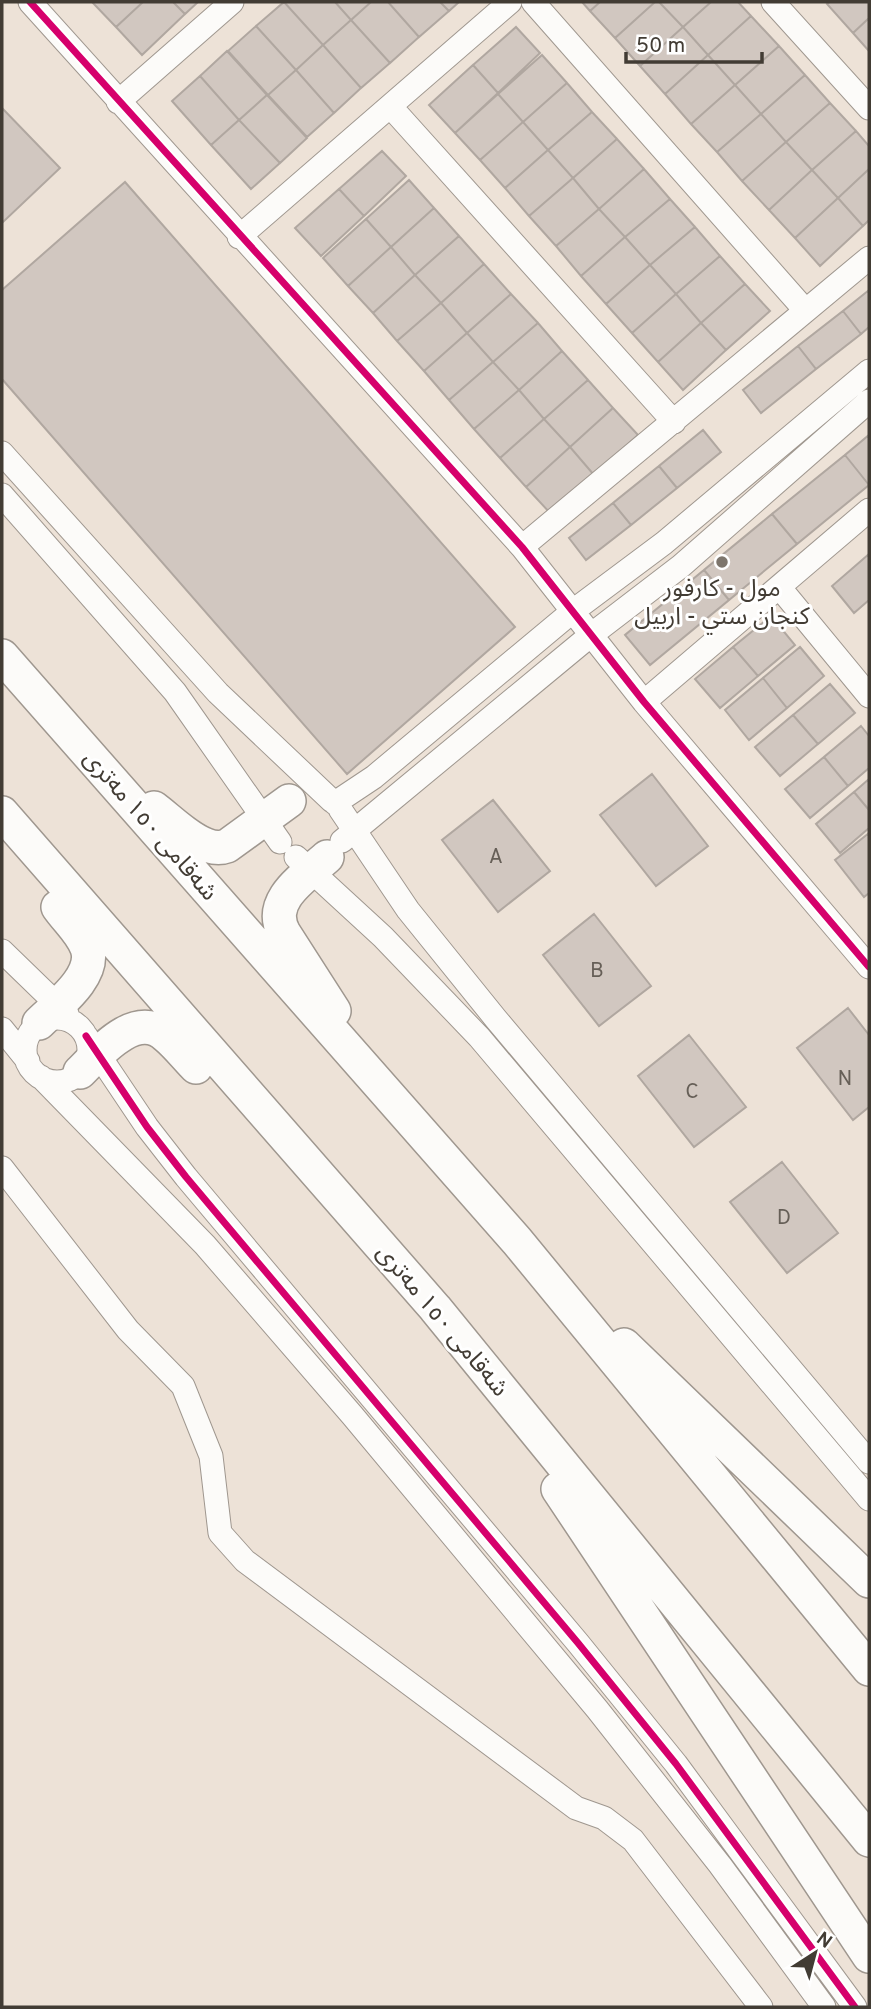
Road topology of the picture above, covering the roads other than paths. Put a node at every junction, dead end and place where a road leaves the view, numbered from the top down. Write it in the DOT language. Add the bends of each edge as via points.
graph roads {
  1 [pos="30,2"];
  2 [pos="232,2"];
  3 [pos="510,2"];
  4 [pos="533,2"];
  5 [pos="772,2"];
  6 [pos="118,102"];
  7 [pos="390,106"];
  8 [pos="869,108"];
  9 [pos="239,237"];
  10 [pos="869,258"];
  11 [pos="805,310"];
  12 [pos="869,372"];
  13 [pos="869,401"];
  14 [pos="674,422"];
  15 [pos="2,453"];
  16 [pos="2,495"];
  17 [pos="869,510"];
  18 [pos="663,543"];
  19 [pos="522,547"];
  20 [pos="681,566"];
  21 [pos="780,589"];
  22 [pos="573,611"];
  23 [pos="591,635"];
  24 [pos="2,656"];
  25 [pos="869,696"];
  26 [pos="644,702"];
  27 [pos="107,773"];
  28 [pos="336,804"];
  29 [pos="6,818"];
  30 [pos="300,843"];
  31 [pos="2,951"];
  32 [pos="869,967"];
  33 [pos="2,1029"];
  34 [pos="73,1036"];
  35 [pos="352,1051"];
  36 [pos="34,1069"];
  37 [pos="270,1120"];
  38 [pos="2,1168"];
  39 [pos="517,1241"];
  40 [pos="435,1308"];
  41 [pos="869,1462"];
  42 [pos="869,1499"];
  43 [pos="869,1581"];
  44 [pos="869,1669"];
  45 [pos="869,1840"];
  46 [pos="869,1956"];
  47 [pos="761,2007"];
  48 [pos="824,2007"];
  49 [pos="855,2007"];
  1 -- 6 [label="street"];
  2 -- 6 [label="street"];
  3 -- 7 [label="street"];
  4 -- 11 [label="street"];
  5 -- 8 [label="street"];
  6 -- 9 [label="street"];
  7 -- 9 [label="street"];
  7 -- 14 [label="street"];
  9 -- 19 [label="street"];
  10 -- 11 [label="street"];
  11 -- 14 [label="street"];
  12 -- 18 [label="street"];
  13 -- 20 [label="street"];
  14 -- 19 [label="street"];
  15 -- 28 [label="street" via="218,693"];
  16 -- 30 [label="street"];
  17 -- 21 [label="street"];
  18 -- 20 [label="street"];
  18 -- 22 [label="street"];
  19 -- 22 [label="street"];
  20 -- 23 [label="street"];
  21 -- 25 [label="street"];
  21 -- 26 [label="street"];
  22 -- 23 [label="street"];
  22 -- 28 [label="street"];
  23 -- 26 [label="street"];
  23 -- 30 [label="street"];
  24 -- 27 [label="highway, شەقامی ١٥٠ مەتری"];
  26 -- 32 [label="street"];
  27 -- 30 [label="highway" via="206,846"];
  27 -- 35 [label="highway, شەقامی ١٥٠ مەتری"];
  28 -- 30 [label="street" via="344,819"];
  28 -- 30 [label="street" via="310,793"];
  29 -- 34 [label="highway" via="36,873 87,948"];
  29 -- 37 [label="highway, شەقامی ١٥٠ مەتری"];
  30 -- 35 [label="highway" via="280,904 280,927 322,990"];
  30 -- 41 [label="street" via="408,909 495,1019"];
  30 -- 42 [label="street" via="479,1037"];
  31 -- 34 [label="street"];
  33 -- 36 [label="street"];
  34 -- 36 [label="street" via="27,1040"];
  34 -- 36 [label="street" via="61,1082"];
  34 -- 37 [label="highway" via="145,1027 159,1031 224,1090"];
  34 -- 49 [label="street" via="676,1764"];
  35 -- 39 [label="highway, شەقامی ١٥٠ مەتری"];
  36 -- 48 [label="street" via="189,1227 361,1425 605,1719"];
  37 -- 40 [label="highway, شەقامی ١٥٠ مەتری"];
  38 -- 47 [label="street" via="128,1330 183,1385 211,1456 220,1534 245,1561 576,1808 604,1818 633,1840"];
  39 -- 43 [label="highway"];
  39 -- 44 [label="highway, شەقامی ١٥٠ مەتری"];
  40 -- 45 [label="highway, شەقامی ١٥٠ مەتری"];
  40 -- 46 [label="highway"];
}
